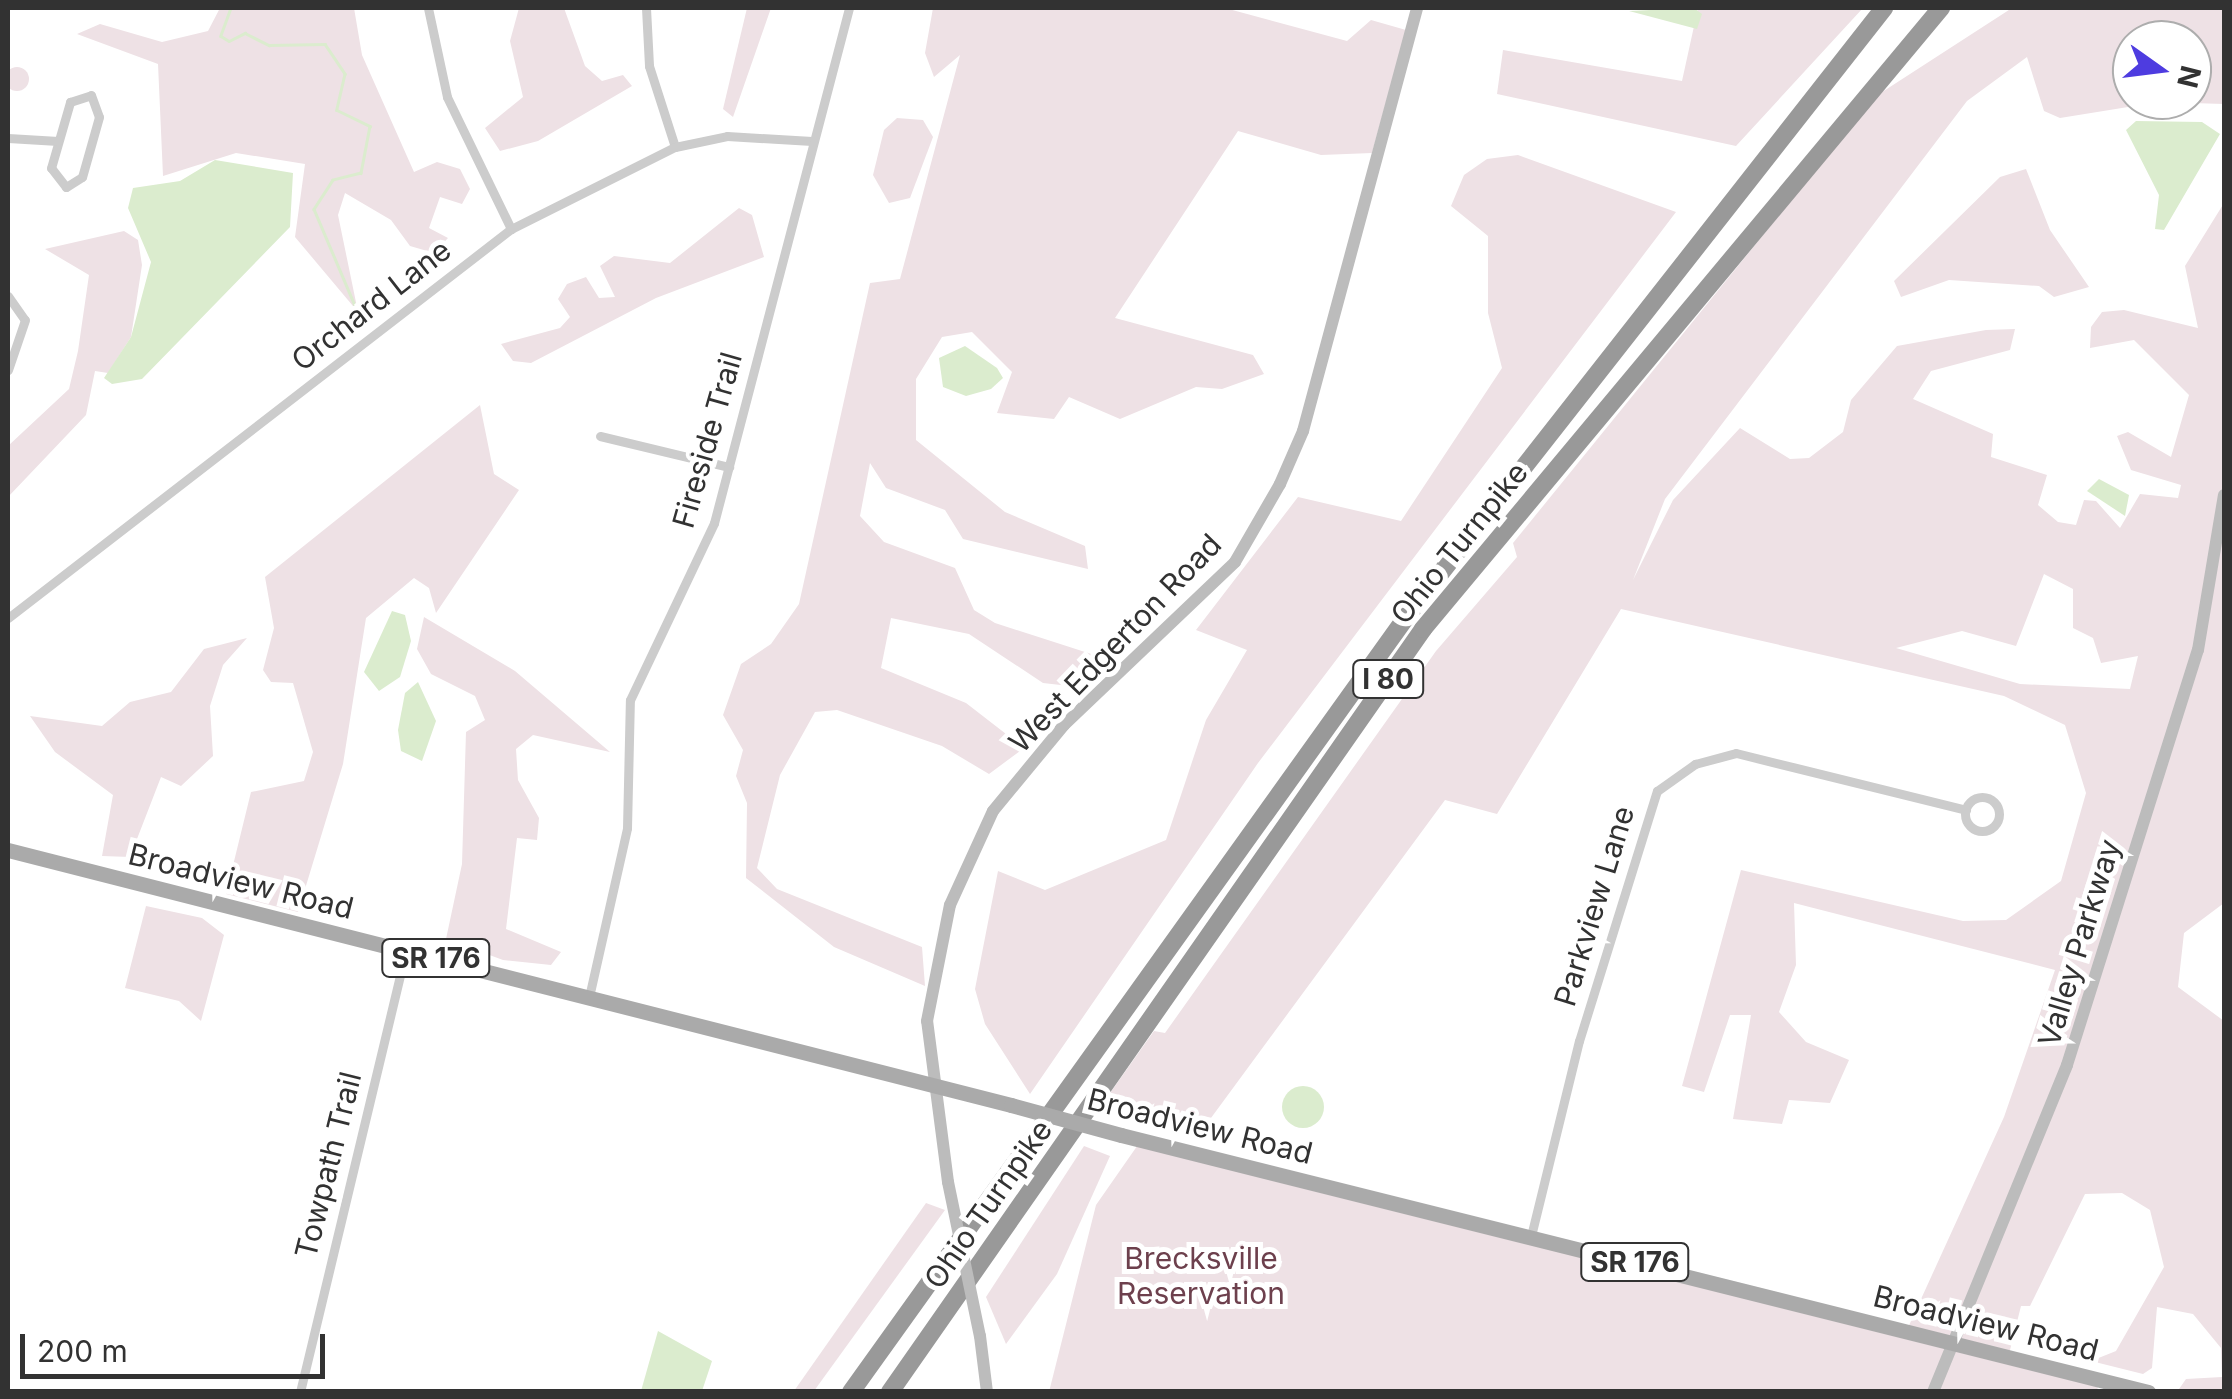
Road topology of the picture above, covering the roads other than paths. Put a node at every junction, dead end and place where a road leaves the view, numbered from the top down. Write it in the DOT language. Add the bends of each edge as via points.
graph roads {
  1 [pos="428,8"];
  2 [pos="646,8"];
  3 [pos="849,8"];
  4 [pos="1417,8"];
  5 [pos="1884,8"];
  6 [pos="1941,8"];
  7 [pos="8,138"];
  8 [pos="812,141"];
  9 [pos="58,142"];
  10 [pos="675,147"];
  11 [pos="510,229"];
  12 [pos="8,296"];
  13 [pos="8,370"];
  14 [pos="600,436"];
  15 [pos="729,467"];
  16 [pos="2224,495"];
  17 [pos="8,618"];
  18 [pos="1966,810"];
  19 [pos="8,850"];
  20 [pos="406,951"];
  21 [pos="589,996"];
  22 [pos="933,1081"];
  23 [pos="1531,1236"];
  24 [pos="1954,1343"];
  25 [pos="300,1392"];
  26 [pos="850,1392"];
  27 [pos="890,1392"];
  28 [pos="987,1392"];
  29 [pos="1933,1392"];
  30 [pos="2148,1392"];
  1 -- 11 [label="street" via="447,97"];
  2 -- 10 [label="street" via="649,66"];
  3 -- 8 [label="street, Fireside Trail"];
  4 -- 22 [label="street, West Edgerton Road" via="1304,431 1235,562 1064,725 992,811 950,904 932,978"];
  5 -- 26 [label="highway, Ohio Turnpike / I 80" via="1407,616"];
  6 -- 27 [label="highway, Ohio Turnpike / I 80" via="1422,630"];
  7 -- 9 [label="street"];
  8 -- 10 [label="street, Orchard Lane" via="728,136"];
  8 -- 15 [label="street, Fireside Trail"];
  9 -- 9 [label="street" via="52,176 75,185 99,117 91,95 70,102"];
  10 -- 11 [label="street, Orchard Lane"];
  11 -- 17 [label="street, Orchard Lane"];
  12 -- 13 [label="street" via="25,320"];
  14 -- 15 [label="street"];
  15 -- 21 [label="street, Fireside Trail" via="714,523 630,700 627,828"];
  16 -- 24 [label="street, Valley Parkway" via="2184,702 2052,1112"];
  18 -- 23 [label="street, Parkview Lane" via="1736,753 1694,764 1657,790 1579,1041"];
  19 -- 20 [label="main road, Broadview Road / SR 176"];
  20 -- 21 [label="main road, Broadview Road / SR 176"];
  20 -- 25 [label="street, Towpath Trail"];
  21 -- 22 [label="main road, Broadview Road / SR 176"];
  22 -- 23 [label="main road, Broadview Road / SR 176, bridge" via="1121,1135"];
  22 -- 28 [label="street, West Edgerton Road, bridge"];
  23 -- 24 [label="main road, Broadview Road / SR 176"];
  24 -- 29 [label="street, Valley Parkway"];
  24 -- 30 [label="main road, Broadview Road / SR 176"];
}
